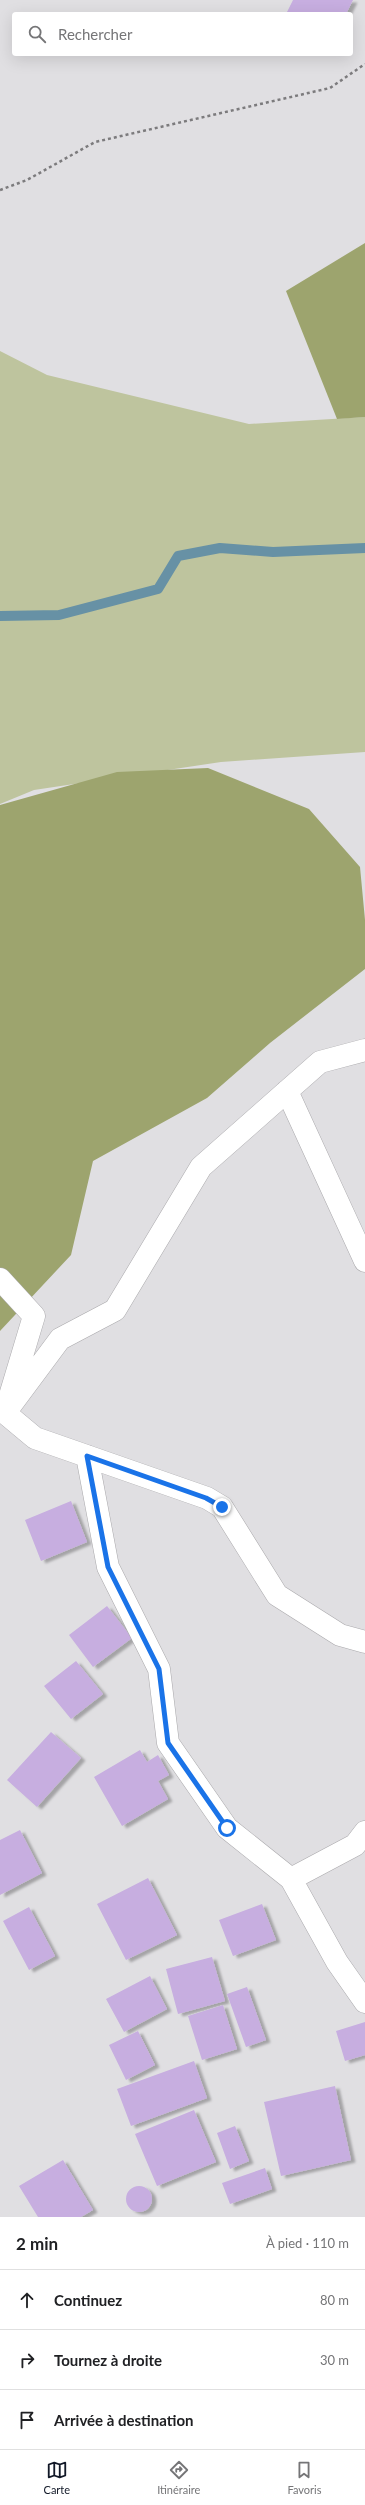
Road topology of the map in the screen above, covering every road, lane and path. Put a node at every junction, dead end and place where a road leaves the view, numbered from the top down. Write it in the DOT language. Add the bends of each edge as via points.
graph roads {
  1 [pos="365,64"];
  2 [pos="0,190"];
  3 [pos="365,1050"];
  4 [pos="287,1091"];
  5 [pos="365,1261"];
  6 [pos="0,1279"];
  7 [pos="5,1413"];
  8 [pos="87,1456"];
  9 [pos="365,1642"];
  10 [pos="365,1832"];
  11 [pos="291,1879"];
  12 [pos="365,2002"];
  1 -- 2 [label="path" via="330,88 95,142 27,180"];
  3 -- 4 [label="street" via="320,1062"];
  4 -- 5 [label="street"];
  4 -- 7 [label="street" via="201,1167 115,1310 60,1339"];
  6 -- 7 [label="street" via="34,1316"];
  7 -- 8 [label="street" via="35,1438"];
  8 -- 9 [label="street" via="206,1498 222,1507 277,1595 340,1635"];
  8 -- 11 [label="street" via="108,1567 159,1669 168,1743 227,1828"];
  10 -- 11 [label="street" via="355,1845"];
  11 -- 12 [label="street" via="337,1962"];
}
